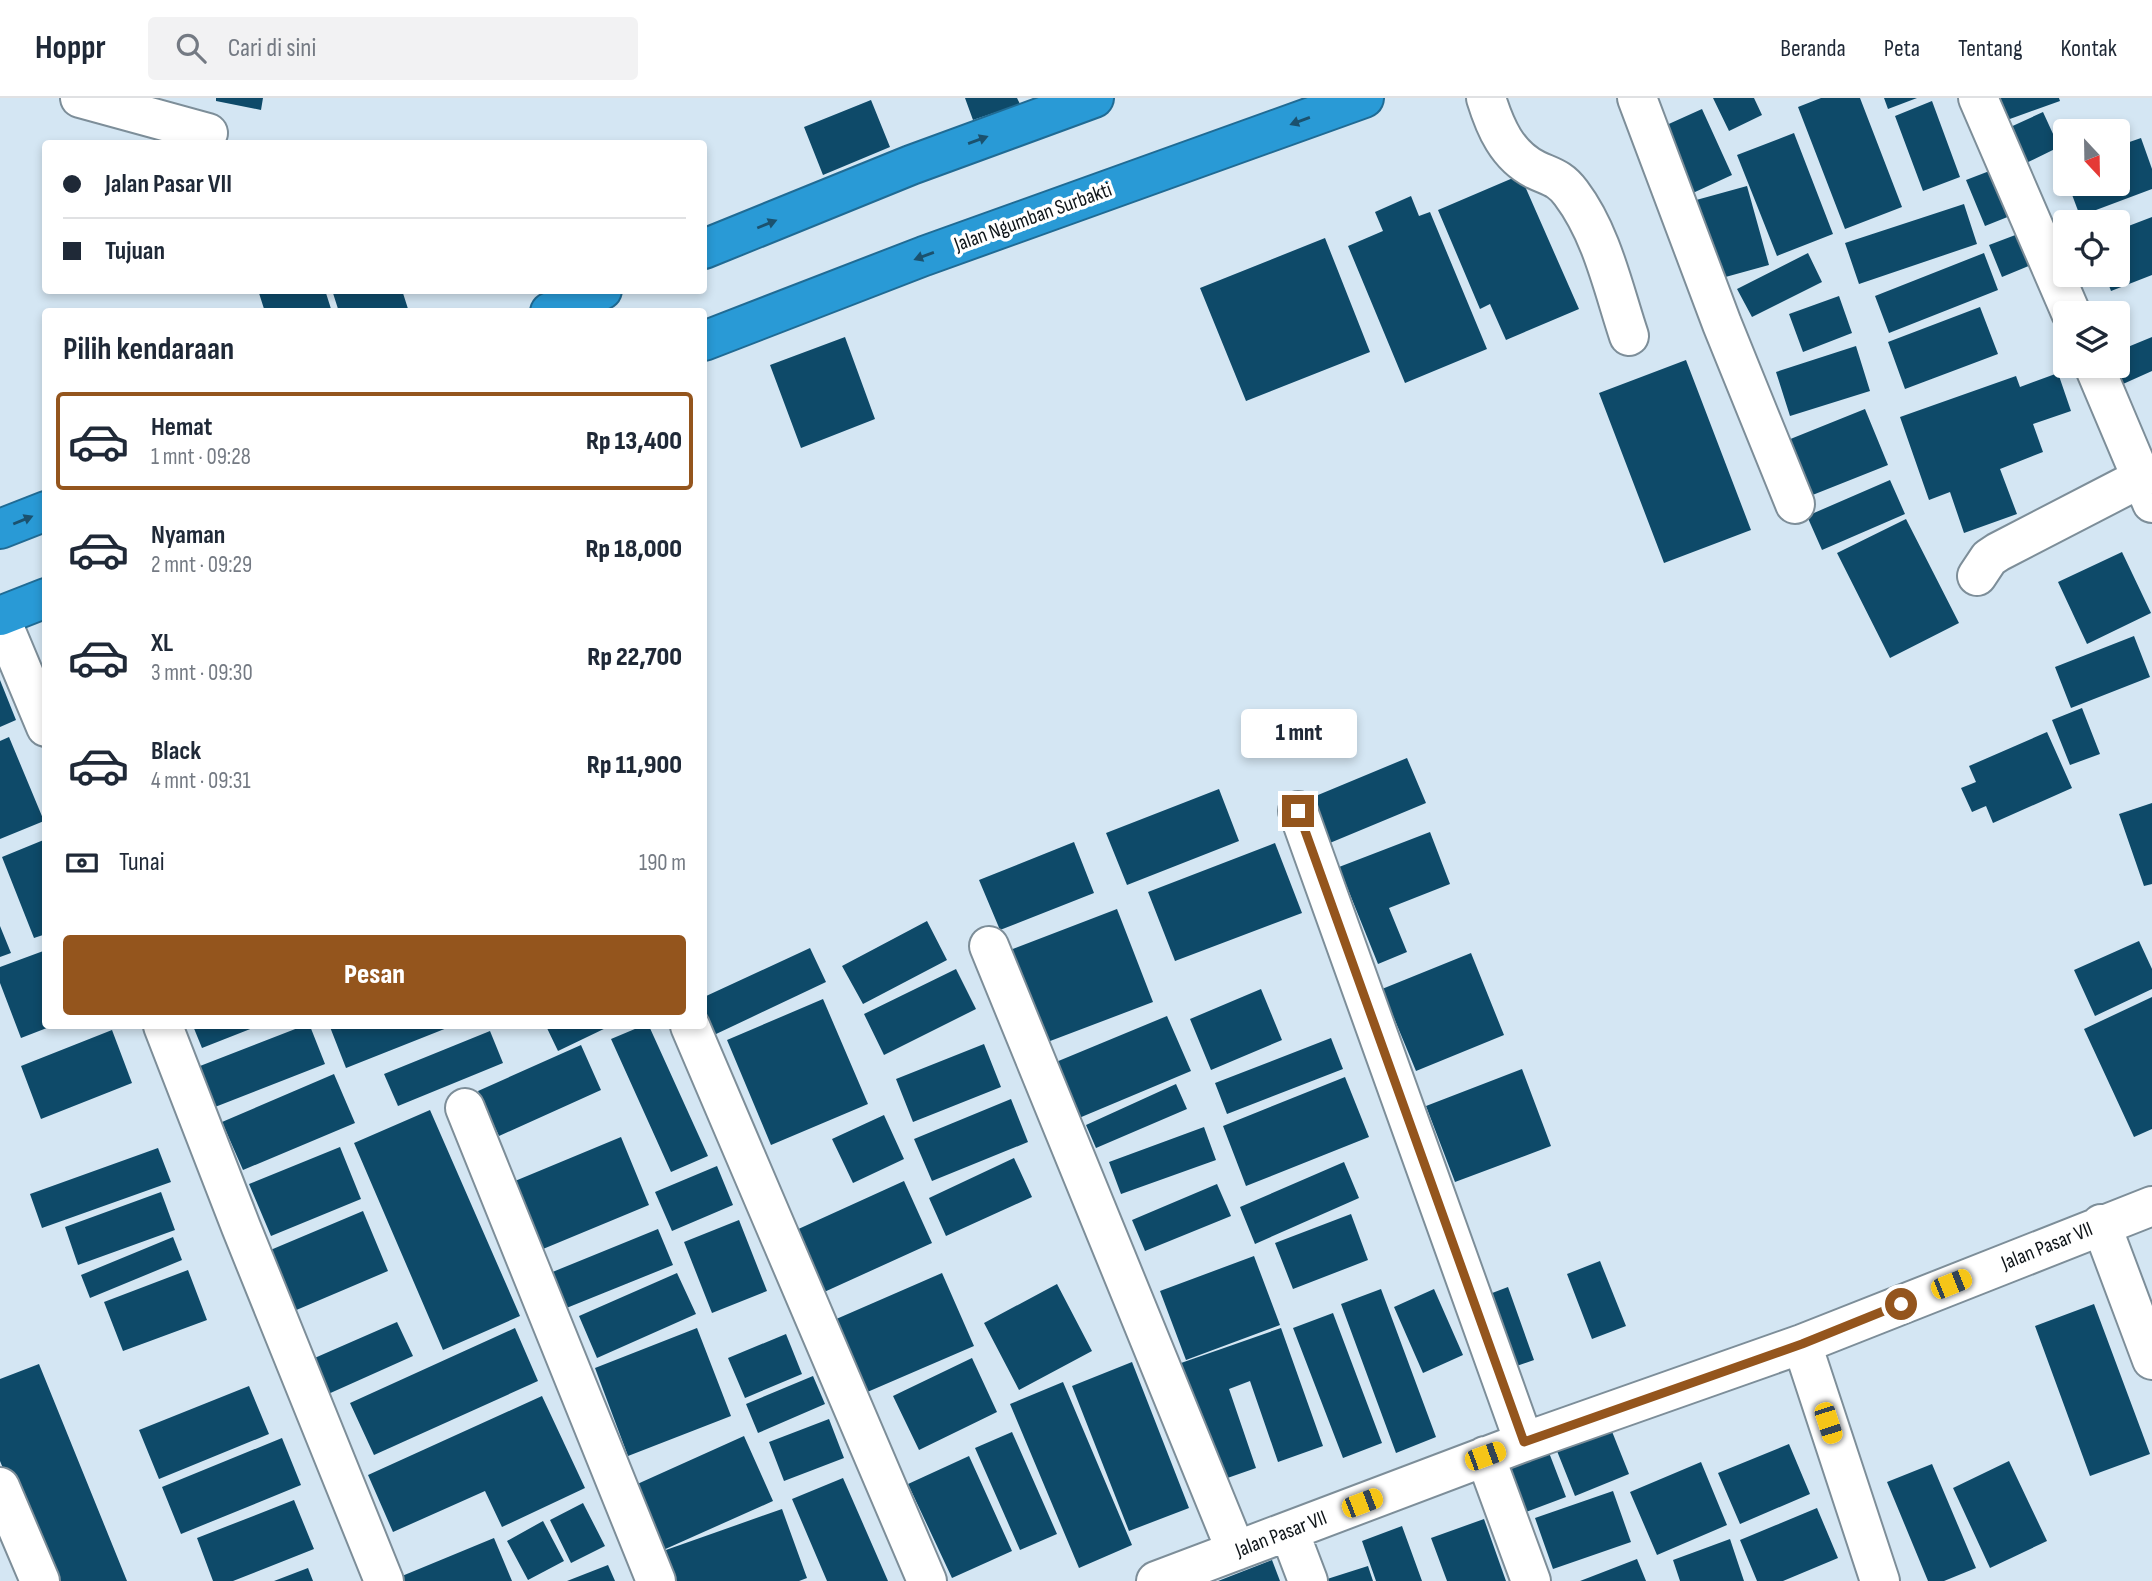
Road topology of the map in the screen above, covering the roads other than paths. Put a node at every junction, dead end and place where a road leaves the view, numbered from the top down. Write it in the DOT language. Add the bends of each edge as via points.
graph roads {
  1 [pos="80,98"];
  2 [pos="1094,98"];
  3 [pos="1364,98"];
  4 [pos="1486,98"];
  5 [pos="1637,98"];
  6 [pos="1978,98"];
  7 [pos="208,133"];
  8 [pos="707,248"];
  9 [pos="593,294"];
  10 [pos="2066,301"];
  11 [pos="559,308"];
  12 [pos="1629,336"];
  13 [pos="707,340"];
  14 [pos="2099,378"];
  15 [pos="2146,491"];
  16 [pos="1795,504"];
  17 [pos="42,513"];
  18 [pos="0,529"];
  19 [pos="1977,576"];
  20 [pos="42,600"];
  21 [pos="0,616"];
  22 [pos="42,717"];
  23 [pos="1298,811"];
  24 [pos="989,946"];
  25 [pos="164,1029"];
  26 [pos="691,1029"];
  27 [pos="465,1108"];
  28 [pos="2152,1206"];
  29 [pos="2101,1224"];
  30 [pos="1802,1344"];
  31 [pos="2152,1360"];
  32 [pos="1524,1442"];
  33 [pos="1485,1456"];
  34 [pos="0,1487"];
  35 [pos="1289,1531"];
  36 [pos="1236,1551"];
  37 [pos="40,1581"];
  38 [pos="384,1581"];
  39 [pos="656,1581"];
  40 [pos="927,1581"];
  41 [pos="1156,1581"];
  42 [pos="1308,1581"];
  43 [pos="1531,1581"];
  44 [pos="1881,1581"];
  1 -- 7 [label="street"];
  8 -- 2 [label="highway, one-way" via="911,165"];
  3 -- 13 [label="highway, Jalan Ngumban Surbakti, one-way" via="924,256"];
  4 -- 12 [label="street" via="1495,127 1514,155 1570,190 1602,253"];
  5 -- 16 [label="street"];
  6 -- 10 [label="street"];
  9 -- 11 [label="highway"];
  14 -- 15 [label="street"];
  15 -- 19 [label="street" via="1998,552"];
  18 -- 17 [label="highway, one-way"];
  20 -- 21 [label="highway"];
  21 -- 22 [label="street"];
  23 -- 32 [label="street"];
  24 -- 36 [label="street"];
  25 -- 38 [label="street"];
  26 -- 40 [label="street"];
  27 -- 39 [label="street"];
  28 -- 29 [label="street, Jalan Pasar VII"];
  29 -- 30 [label="street, Jalan Pasar VII"];
  29 -- 31 [label="street"];
  30 -- 32 [label="street, Jalan Pasar VII"];
  30 -- 44 [label="street"];
  32 -- 33 [label="street, Jalan Pasar VII"];
  33 -- 35 [label="street, Jalan Pasar VII"];
  33 -- 43 [label="street"];
  34 -- 37 [label="street"];
  35 -- 36 [label="street, Jalan Pasar VII"];
  35 -- 42 [label="street"];
  36 -- 41 [label="street, Jalan Pasar VII"];
}
